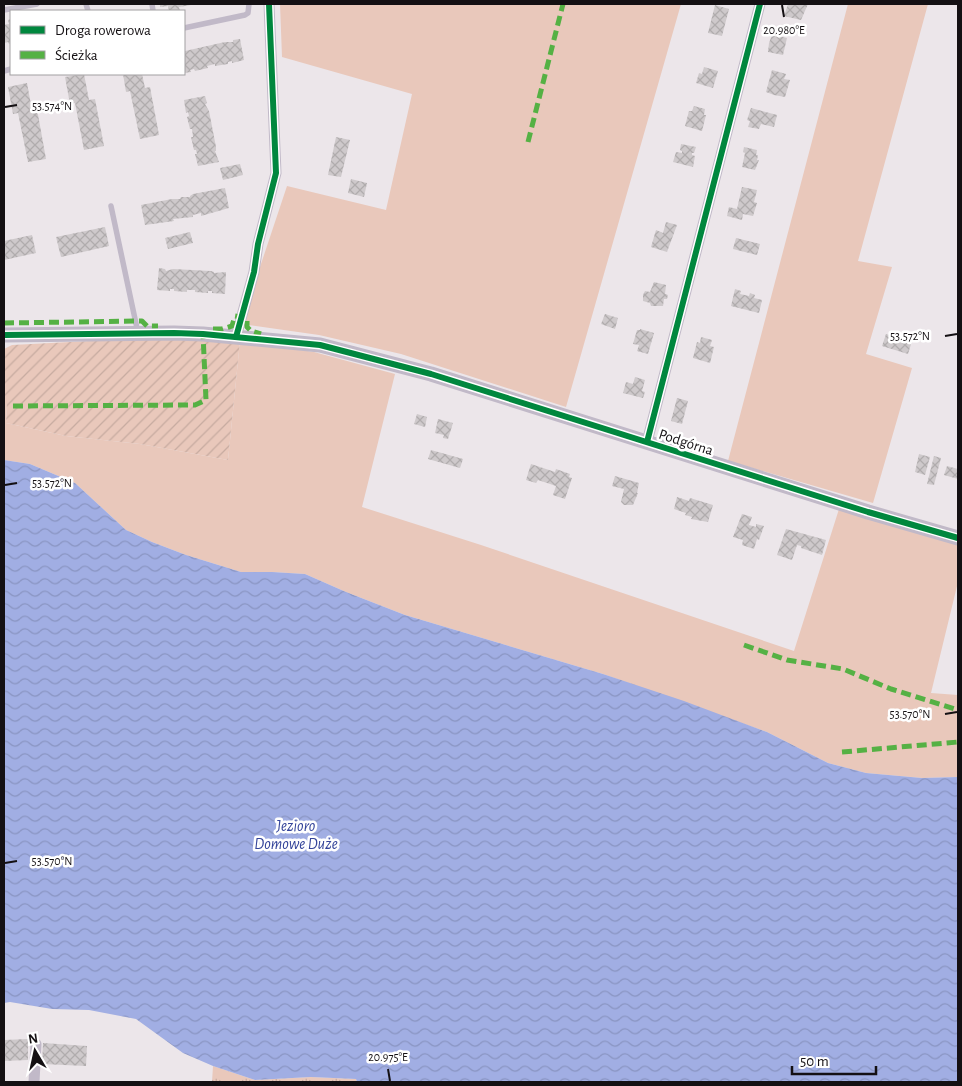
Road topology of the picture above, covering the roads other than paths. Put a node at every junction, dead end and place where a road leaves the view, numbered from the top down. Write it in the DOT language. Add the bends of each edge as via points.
graph roads {
  1 [pos="37,4"];
  2 [pos="249,4"];
  3 [pos="269,4"];
  4 [pos="760,4"];
  5 [pos="4,10"];
  6 [pos="185,28"];
  7 [pos="111,206"];
  8 [pos="138,333"];
  9 [pos="4,335"];
  10 [pos="236,337"];
  11 [pos="647,442"];
  12 [pos="958,538"];
  13 [pos="36,1044"];
  14 [pos="34,1082"];
  1 -- 5 [label="lane"];
  2 -- 6 [label="lane" via="245,15"];
  3 -- 10 [label="street" via="276,172"];
  4 -- 11 [label="street"];
  7 -- 8 [label="lane"];
  8 -- 9 [label="street, Podgórna"];
  8 -- 10 [label="street, Podgórna"];
  10 -- 11 [label="street, Podgórna" via="320,345 431,374"];
  11 -- 12 [label="street, Podgórna"];
  13 -- 14 [label="street"];
}
